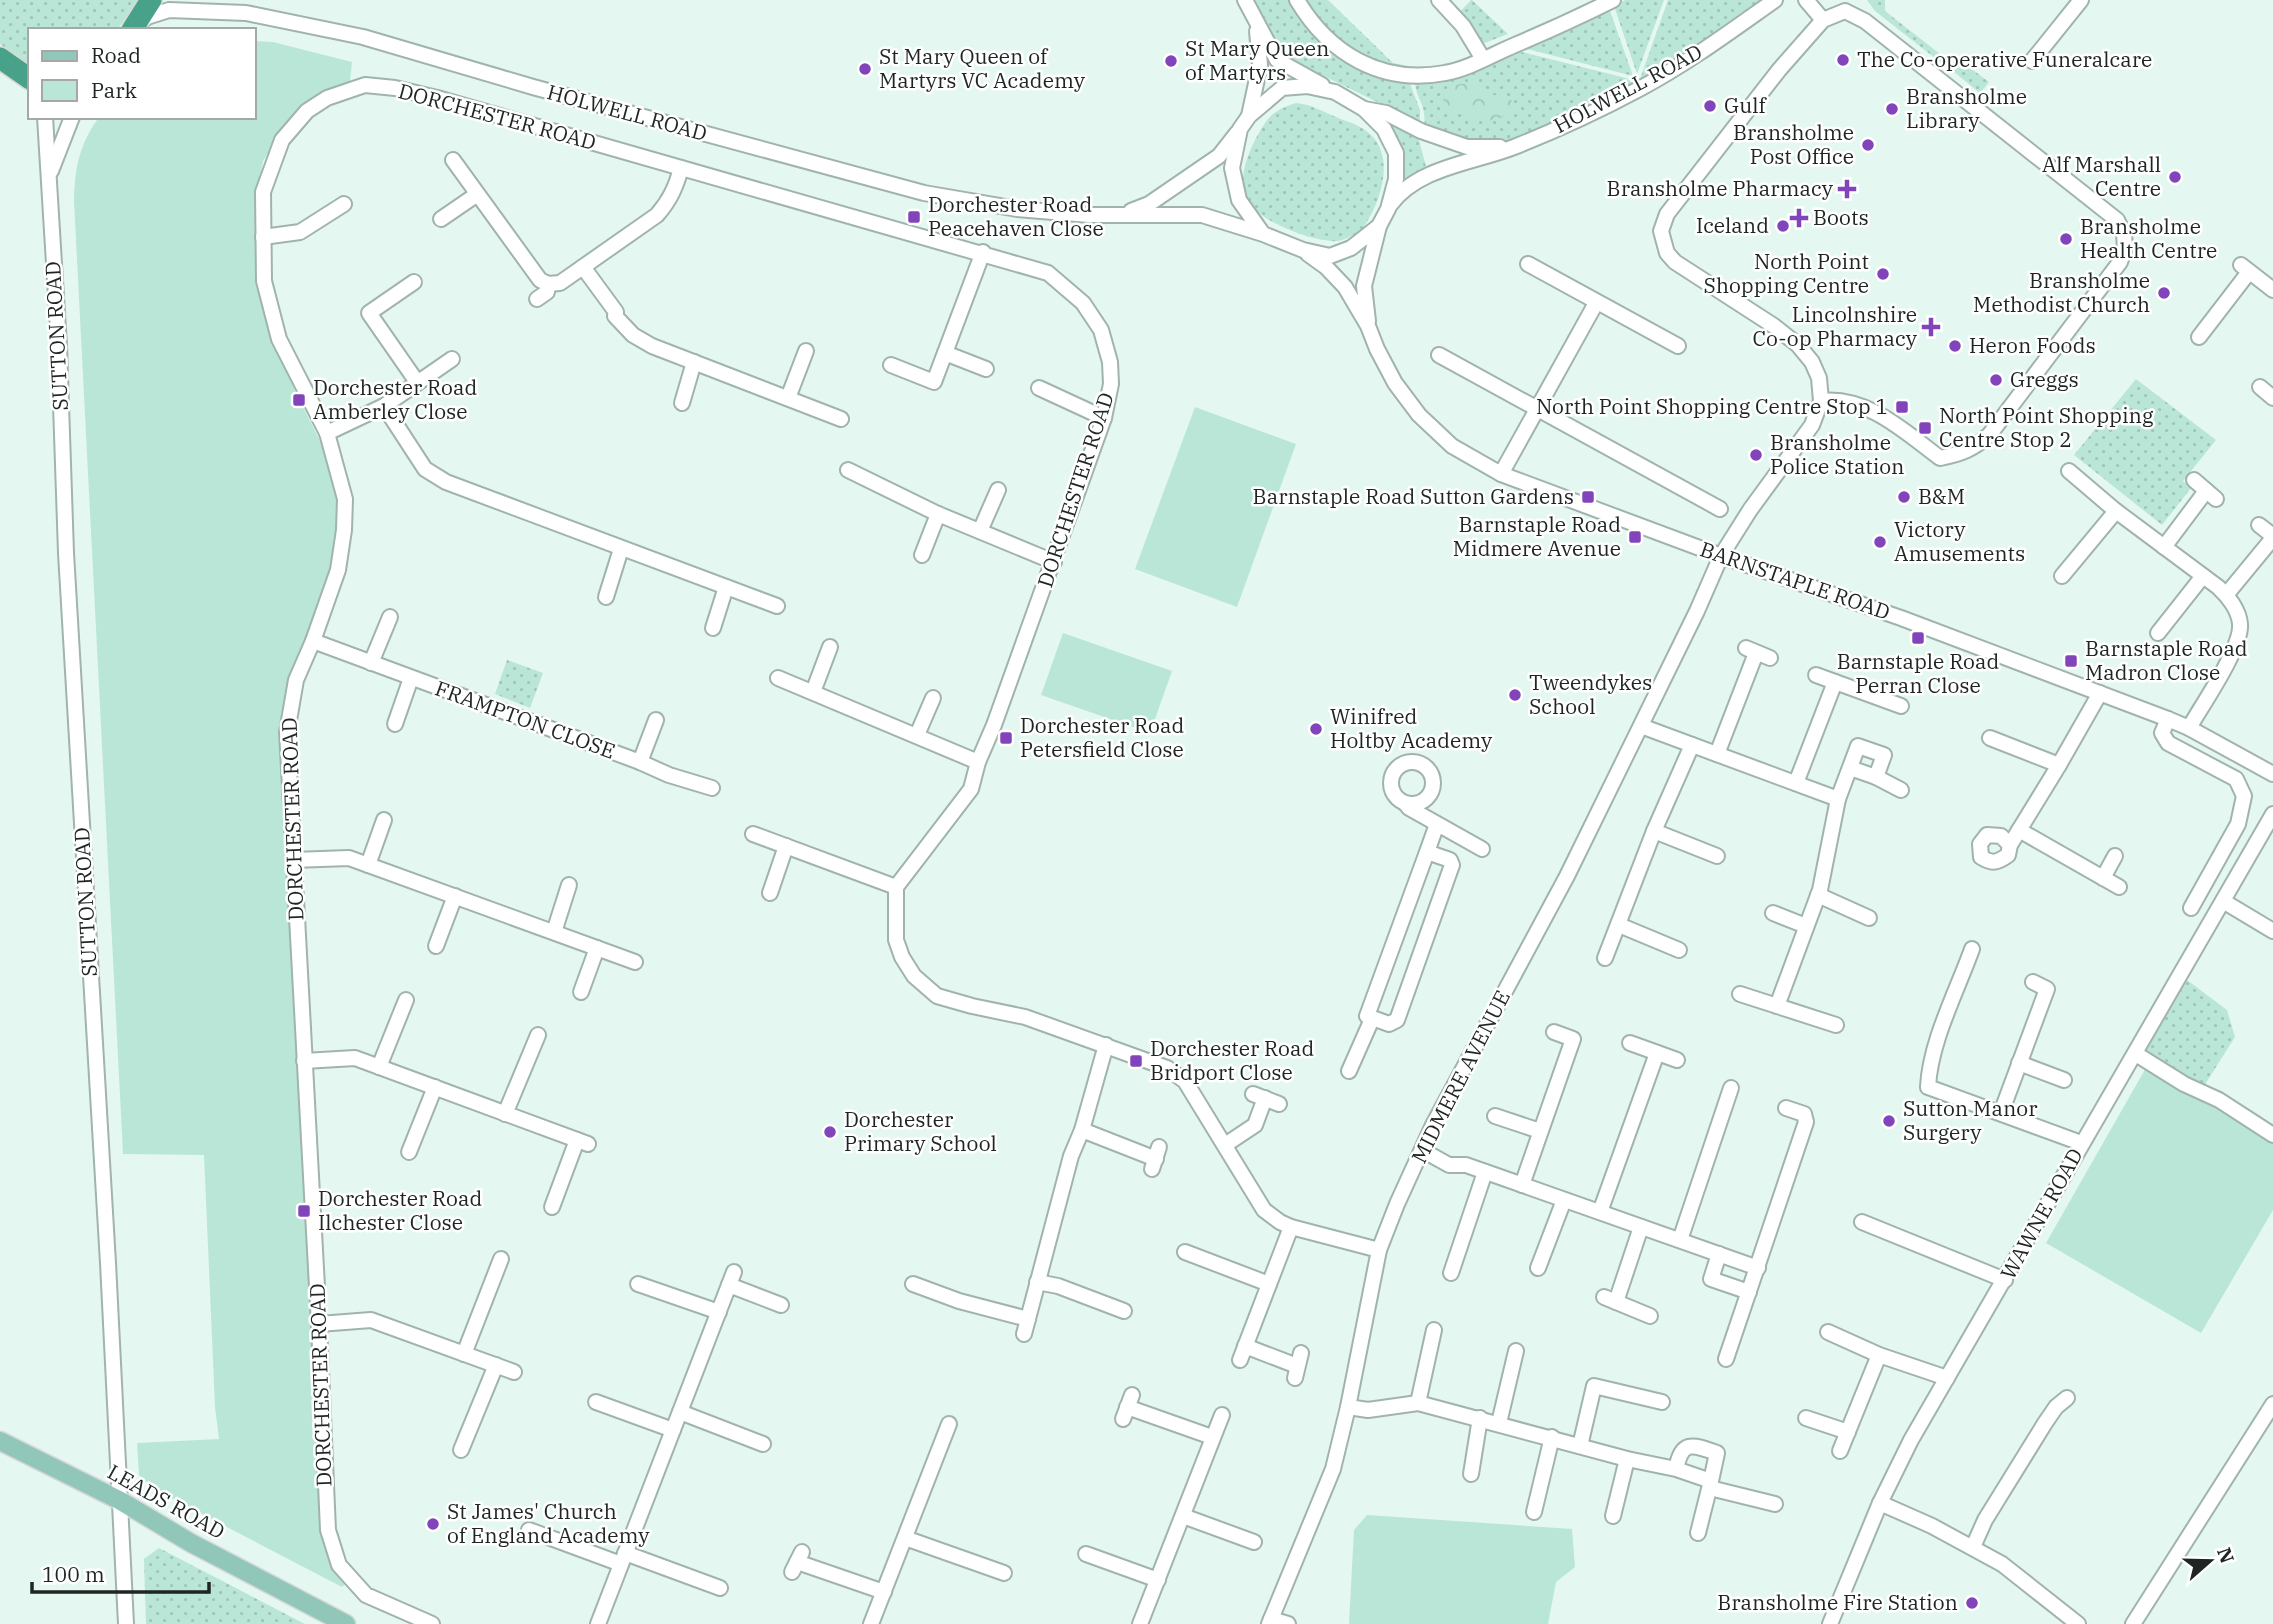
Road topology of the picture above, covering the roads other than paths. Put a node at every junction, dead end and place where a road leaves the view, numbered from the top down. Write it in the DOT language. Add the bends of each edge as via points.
graph roads {
  1 [pos="151,0"];
  2 [pos="228,0"];
  3 [pos="1245,0"];
  4 [pos="1297,0"];
  5 [pos="1438,0"];
  6 [pos="1613,0"];
  7 [pos="1775,0"];
  8 [pos="1806,0"];
  9 [pos="2081,0"];
  10 [pos="1844,6"];
  11 [pos="246,13"];
  12 [pos="1823,20"];
  13 [pos="1257,25"];
  14 [pos="134,27"];
  15 [pos="0,58"];
  16 [pos="1483,59"];
  17 [pos="2032,61"];
  18 [pos="28,79"];
  19 [pos="1335,92"];
  20 [pos="1364,109"];
  21 [pos="1249,116"];
  22 [pos="45,119"];
  23 [pos="71,119"];
  24 [pos="1240,129"];
  25 [pos="1512,147"];
  26 [pos="453,160"];
  27 [pos="681,169"];
  28 [pos="47,180"];
  29 [pos="476,195"];
  30 [pos="344,204"];
  31 [pos="1388,209"];
  32 [pos="1123,214"];
  33 [pos="441,219"];
  34 [pos="1379,226"];
  35 [pos="1263,234"];
  36 [pos="263,237"];
  37 [pos="1303,250"];
  38 [pos="983,253"];
  39 [pos="1528,264"];
  40 [pos="583,267"];
  41 [pos="414,282"];
  42 [pos="548,284"];
  43 [pos="2273,290"];
  44 [pos="537,299"];
  45 [pos="1596,303"];
  46 [pos="1368,326"];
  47 [pos="2199,337"];
  48 [pos="1678,346"];
  49 [pos="806,351"];
  50 [pos="945,354"];
  51 [pos="1439,355"];
  52 [pos="452,359"];
  53 [pos="694,362"];
  54 [pos="891,365"];
  55 [pos="986,369"];
  56 [pos="417,382"];
  57 [pos="2260,387"];
  58 [pos="1039,388"];
  59 [pos="788,398"];
  60 [pos="2273,398"];
  61 [pos="1821,401"];
  62 [pos="682,403"];
  63 [pos="384,406"];
  64 [pos="1537,408"];
  65 [pos="1104,418"];
  66 [pos="841,419"];
  67 [pos="327,433"];
  68 [pos="848,470"];
  69 [pos="2069,471"];
  70 [pos="1501,474"];
  71 [pos="2194,480"];
  72 [pos="998,490"];
  73 [pos="1720,509"];
  74 [pos="2116,511"];
  75 [pos="938,514"];
  76 [pos="2259,525"];
  77 [pos="980,531"];
  78 [pos="2273,537"];
  79 [pos="2164,547"];
  80 [pos="621,549"];
  81 [pos="922,555"];
  82 [pos="1721,556"];
  83 [pos="1054,562"];
  84 [pos="2062,576"];
  85 [pos="2203,576"];
  86 [pos="726,587"];
  87 [pos="2226,595"];
  88 [pos="606,597"];
  89 [pos="777,606"];
  90 [pos="390,617"];
  91 [pos="713,628"];
  92 [pos="2158,633"];
  93 [pos="313,641"];
  94 [pos="830,647"];
  95 [pos="1757,653"];
  96 [pos="371,663"];
  97 [pos="1816,675"];
  98 [pos="411,678"];
  99 [pos="778,678"];
  100 [pos="1835,682"];
  101 [pos="813,692"];
  102 [pos="2100,693"];
  103 [pos="933,698"];
  104 [pos="1901,706"];
  105 [pos="2168,719"];
  106 [pos="656,720"];
  107 [pos="395,724"];
  108 [pos="1641,726"];
  109 [pos="2189,728"];
  110 [pos="917,735"];
  111 [pos="1990,738"];
  112 [pos="1692,745"];
  113 [pos="1717,754"];
  114 [pos="640,762"];
  115 [pos="978,762"];
  116 [pos="2059,765"];
  117 [pos="1850,768"];
  118 [pos="2273,775"];
  119 [pos="1876,777"];
  120 [pos="1796,783"];
  121 [pos="712,788"];
  122 [pos="1901,790"];
  123 [pos="1838,799"];
  124 [pos="1405,803"];
  125 [pos="2273,814"];
  126 [pos="384,820"];
  127 [pos="1437,824"];
  128 [pos="2019,830"];
  129 [pos="1654,831"];
  130 [pos="753,834"];
  131 [pos="2010,845"];
  132 [pos="786,846"];
  133 [pos="1482,849"];
  134 [pos="1427,852"];
  135 [pos="1717,856"];
  136 [pos="2115,856"];
  137 [pos="293,860"];
  138 [pos="368,865"];
  139 [pos="2103,877"];
  140 [pos="569,885"];
  141 [pos="896,887"];
  142 [pos="2119,887"];
  143 [pos="770,893"];
  144 [pos="1818,895"];
  145 [pos="455,896"];
  146 [pos="2223,901"];
  147 [pos="2191,908"];
  148 [pos="1773,913"];
  149 [pos="1869,918"];
  150 [pos="1619,925"];
  151 [pos="1806,926"];
  152 [pos="2273,931"];
  153 [pos="554,932"];
  154 [pos="436,946"];
  155 [pos="597,948"];
  156 [pos="1972,949"];
  157 [pos="1679,950"];
  158 [pos="1605,958"];
  159 [pos="634,961"];
  160 [pos="2033,982"];
  161 [pos="582,992"];
  162 [pos="1740,994"];
  163 [pos="406,1000"];
  164 [pos="1777,1006"];
  165 [pos="1373,1019"];
  166 [pos="1836,1025"];
  167 [pos="1554,1032"];
  168 [pos="538,1035"];
  169 [pos="1630,1043"];
  170 [pos="1106,1045"];
  171 [pos="1657,1053"];
  172 [pos="2136,1054"];
  173 [pos="1677,1060"];
  174 [pos="304,1061"];
  175 [pos="2019,1063"];
  176 [pos="379,1067"];
  177 [pos="1349,1071"];
  178 [pos="2064,1080"];
  179 [pos="435,1087"];
  180 [pos="1731,1088"];
  181 [pos="1266,1099"];
  182 [pos="1786,1108"];
  183 [pos="2001,1113"];
  184 [pos="505,1114"];
  185 [pos="1495,1116"];
  186 [pos="1082,1130"];
  187 [pos="1540,1131"];
  188 [pos="2273,1135"];
  189 [pos="2081,1143"];
  190 [pos="1225,1145"];
  191 [pos="1422,1150"];
  192 [pos="409,1152"];
  193 [pos="1156,1158"];
  194 [pos="1485,1172"];
  195 [pos="1522,1185"];
  196 [pos="1564,1200"];
  197 [pos="552,1207"];
  198 [pos="1600,1212"];
  199 [pos="1863,1222"];
  200 [pos="1291,1227"];
  201 [pos="1641,1227"];
  202 [pos="1680,1240"];
  203 [pos="1379,1250"];
  204 [pos="1184,1252"];
  205 [pos="1719,1254"];
  206 [pos="501,1259"];
  207 [pos="1538,1268"];
  208 [pos="1758,1268"];
  209 [pos="1451,1272"];
  210 [pos="2005,1280"];
  211 [pos="1037,1282"];
  212 [pos="638,1283"];
  213 [pos="914,1284"];
  214 [pos="1269,1284"];
  215 [pos="1749,1292"];
  216 [pos="781,1305"];
  217 [pos="1124,1311"];
  218 [pos="719,1312"];
  219 [pos="1650,1316"];
  220 [pos="1028,1318"];
  221 [pos="319,1324"];
  222 [pos="1434,1331"];
  223 [pos="1828,1332"];
  224 [pos="1024,1334"];
  225 [pos="1516,1351"];
  226 [pos="464,1354"];
  227 [pos="1880,1355"];
  228 [pos="1726,1359"];
  229 [pos="496,1365"];
  230 [pos="1298,1366"];
  231 [pos="514,1372"];
  232 [pos="1947,1378"];
  233 [pos="2067,1398"];
  234 [pos="596,1402"];
  235 [pos="1418,1402"];
  236 [pos="1662,1402"];
  237 [pos="2273,1404"];
  238 [pos="1128,1407"];
  239 [pos="1348,1407"];
  240 [pos="680,1412"];
  241 [pos="1222,1415"];
  242 [pos="1480,1418"];
  243 [pos="1806,1418"];
  244 [pos="1499,1423"];
  245 [pos="949,1424"];
  246 [pos="673,1430"];
  247 [pos="1848,1432"];
  248 [pos="1212,1437"];
  249 [pos="1552,1437"];
  250 [pos="0,1441"];
  251 [pos="763,1444"];
  252 [pos="1580,1446"];
  253 [pos="461,1450"];
  254 [pos="1840,1451"];
  255 [pos="1627,1459"];
  256 [pos="1676,1469"];
  257 [pos="1471,1474"];
  258 [pos="1711,1485"];
  259 [pos="119,1500"];
  260 [pos="1880,1503"];
  261 [pos="1775,1504"];
  262 [pos="1534,1512"];
  263 [pos="1183,1516"];
  264 [pos="1613,1516"];
  265 [pos="528,1530"];
  266 [pos="1698,1533"];
  267 [pos="905,1538"];
  268 [pos="1254,1542"];
  269 [pos="1973,1547"];
  270 [pos="1086,1554"];
  271 [pos="623,1558"];
  272 [pos="797,1562"];
  273 [pos="1004,1573"];
  274 [pos="1158,1580"];
  275 [pos="720,1588"];
  276 [pos="884,1592"];
  277 [pos="1270,1622"];
  278 [pos="126,1624"];
  279 [pos="346,1624"];
  280 [pos="432,1624"];
  281 [pos="598,1624"];
  282 [pos="871,1624"];
  283 [pos="1140,1624"];
  284 [pos="1288,1624"];
  285 [pos="1830,1624"];
  286 [pos="2078,1624"];
  287 [pos="2133,1624"];
  1 -- 14 [label="highway"];
  2 -- 11 [label="street"];
  3 -- 13 [label="street"];
  4 -- 16 [label="street" via="1326,38 1360,63 1411,76 1447,73"];
  5 -- 16 [label="street" via="1463,26"];
  6 -- 16 [label="street"];
  7 -- 25 [label="street, HOLWELL ROAD" via="1695,57 1640,88"];
  8 -- 12 [label="street"];
  9 -- 17 [label="street"];
  10 -- 12 [label="street"];
  10 -- 61 [label="street" via="2117,220 2125,248 2096,296 1990,434 1961,455 1940,458 1871,408 1837,399"];
  11 -- 14 [label="street, HOLWELL ROAD" via="169,10"];
  11 -- 32 [label="street, HOLWELL ROAD" via="363,37 533,88 924,193 1017,209"];
  12 -- 61 [label="street" via="1667,214 1661,231 1667,253 1675,262 1798,345 1819,378"];
  13 -- 19 [label="street" via="1277,60"];
  13 -- 21 [label="street" via="1261,65"];
  15 -- 18 [label="highway"];
  19 -- 20 [label="street"];
  19 -- 21 [label="street" via="1307,86 1282,88"];
  20 -- 25 [label="street, HOLWELL ROAD" via="1467,147"];
  20 -- 31 [label="street" via="1384,129 1395,153 1396,178"];
  21 -- 24 [label="street"];
  22 -- 28 [label="street, SUTTON ROAD"];
  23 -- 28 [label="street, SUTTON ROAD"];
  24 -- 32 [label="street, HOLWELL ROAD" via="1219,156 1149,204"];
  24 -- 35 [label="street" via="1232,168 1239,200"];
  25 -- 31 [label="street, HOLWELL ROAD" via="1416,180"];
  26 -- 29 [label="street"];
  27 -- 36 [label="street, DORCHESTER ROAD" via="437,98 365,85 327,98 307,111 282,140 263,192"];
  27 -- 38 [label="street, DORCHESTER ROAD"];
  27 -- 40 [label="street" via="669,202 657,215"];
  28 -- 259 [label="street, SUTTON ROAD"];
  29 -- 33 [label="street"];
  29 -- 42 [label="street" via="540,280"];
  30 -- 36 [label="street" via="300,232"];
  31 -- 34 [label="street"];
  32 -- 35 [label="street, HOLWELL ROAD" via="1202,215"];
  34 -- 37 [label="street" via="1351,248 1331,256"];
  34 -- 46 [label="street, BARNSTAPLE ROAD" via="1364,286"];
  35 -- 37 [label="street"];
  36 -- 67 [label="street, DORCHESTER ROAD" via="264,281 280,341"];
  37 -- 46 [label="street, BARNSTAPLE ROAD" via="1345,287"];
  38 -- 50 [label="street"];
  38 -- 65 [label="street, DORCHESTER ROAD" via="1048,273 1083,303 1101,330 1110,362"];
  39 -- 45 [label="street"];
  40 -- 42 [label="street" via="560,283"];
  40 -- 53 [label="street" via="633,335"];
  41 -- 56 [label="street" via="369,313"];
  42 -- 44 [label="street" via="547,292"];
  43 -- 47 [label="street" via="2245,269"];
  45 -- 48 [label="street"];
  45 -- 64 [label="street"];
  46 -- 70 [label="street, BARNSTAPLE ROAD" via="1395,383 1419,415 1452,446"];
  49 -- 59 [label="street"];
  50 -- 54 [label="street" via="934,382"];
  50 -- 55 [label="street"];
  51 -- 64 [label="street"];
  52 -- 56 [label="street"];
  53 -- 59 [label="street"];
  53 -- 62 [label="street"];
  56 -- 63 [label="street"];
  57 -- 60 [label="street"];
  58 -- 65 [label="street"];
  59 -- 66 [label="street"];
  61 -- 82 [label="street, MIDMERE AVENUE" via="1812,425"];
  63 -- 67 [label="street"];
  63 -- 80 [label="street" via="425,469 446,482"];
  64 -- 70 [label="street"];
  64 -- 73 [label="street"];
  65 -- 83 [label="street, DORCHESTER ROAD"];
  67 -- 93 [label="street, DORCHESTER ROAD" via="345,499 345,530 338,570"];
  68 -- 75 [label="street"];
  69 -- 74 [label="street"];
  70 -- 82 [label="street, BARNSTAPLE ROAD"];
  71 -- 79 [label="street" via="2211,495"];
  72 -- 77 [label="street"];
  74 -- 79 [label="street"];
  74 -- 84 [label="street"];
  75 -- 77 [label="street"];
  75 -- 81 [label="street"];
  76 -- 78 [label="street"];
  77 -- 83 [label="street"];
  78 -- 87 [label="street"];
  79 -- 85 [label="street"];
  80 -- 86 [label="street"];
  80 -- 88 [label="street"];
  82 -- 102 [label="street, BARNSTAPLE ROAD"];
  82 -- 108 [label="street, MIDMERE AVENUE"];
  83 -- 115 [label="street, DORCHESTER ROAD"];
  85 -- 87 [label="street"];
  85 -- 92 [label="street"];
  86 -- 89 [label="street"];
  86 -- 91 [label="street"];
  87 -- 109 [label="street" via="2240,624 2237,643"];
  90 -- 96 [label="street"];
  93 -- 96 [label="street, FRAMPTON CLOSE"];
  93 -- 137 [label="street, DORCHESTER ROAD" via="296,680 287,732"];
  94 -- 101 [label="street"];
  95 -- 113 [label="street"];
  96 -- 98 [label="street, FRAMPTON CLOSE"];
  97 -- 100 [label="street"];
  98 -- 107 [label="street, FRAMPTON CLOSE"];
  98 -- 114 [label="street, FRAMPTON CLOSE"];
  99 -- 101 [label="street"];
  100 -- 104 [label="street"];
  100 -- 120 [label="street"];
  101 -- 110 [label="street"];
  102 -- 105 [label="street, BARNSTAPLE ROAD"];
  102 -- 116 [label="street"];
  103 -- 110 [label="street"];
  105 -- 109 [label="street, BARNSTAPLE ROAD"];
  105 -- 147 [label="street" via="2162,733 2168,743 2236,779 2244,796 2238,824"];
  106 -- 114 [label="street, FRAMPTON CLOSE"];
  108 -- 112 [label="street"];
  108 -- 191 [label="street, MIDMERE AVENUE"];
  109 -- 118 [label="street, BARNSTAPLE ROAD"];
  110 -- 115 [label="street"];
  111 -- 116 [label="street"];
  112 -- 113 [label="street"];
  112 -- 129 [label="street"];
  113 -- 120 [label="street"];
  114 -- 121 [label="street, FRAMPTON CLOSE"];
  115 -- 141 [label="street, DORCHESTER ROAD" via="971,789"];
  116 -- 128 [label="street"];
  117 -- 119 [label="street"];
  117 -- 119 [label="street" via="1858,746 1884,755"];
  117 -- 123 [label="street"];
  119 -- 122 [label="street"];
  120 -- 123 [label="street"];
  123 -- 144 [label="street"];
  124 -- 127 [label="street"];
  125 -- 146 [label="street, WAWNE ROAD"];
  126 -- 138 [label="street"];
  127 -- 133 [label="street"];
  127 -- 134 [label="street"];
  128 -- 131 [label="street"];
  128 -- 139 [label="street"];
  129 -- 135 [label="street"];
  129 -- 150 [label="street"];
  130 -- 132 [label="street"];
  132 -- 141 [label="street"];
  132 -- 143 [label="street"];
  134 -- 165 [label="street" via="1367,1016"];
  134 -- 165 [label="street" via="1450,860 1452,865 1396,1020 1389,1024"];
  136 -- 139 [label="street"];
  137 -- 138 [label="street" via="349,858"];
  137 -- 174 [label="street, DORCHESTER ROAD"];
  138 -- 145 [label="street"];
  139 -- 142 [label="street"];
  140 -- 153 [label="street"];
  141 -- 170 [label="street" via="896,940 911,973 922,985 937,996 1025,1017"];
  144 -- 149 [label="street"];
  144 -- 151 [label="street"];
  145 -- 153 [label="street"];
  145 -- 154 [label="street"];
  146 -- 152 [label="street"];
  146 -- 172 [label="street, WAWNE ROAD"];
  148 -- 151 [label="street"];
  150 -- 157 [label="street"];
  150 -- 158 [label="street"];
  151 -- 164 [label="street"];
  153 -- 155 [label="street"];
  155 -- 159 [label="street"];
  155 -- 161 [label="street"];
  156 -- 183 [label="street" via="1937,1044 1928,1087"];
  160 -- 175 [label="street" via="2047,989"];
  162 -- 164 [label="street"];
  163 -- 176 [label="street"];
  164 -- 166 [label="street"];
  165 -- 177 [label="street"];
  167 -- 187 [label="street" via="1573,1039"];
  168 -- 184 [label="street"];
  169 -- 171 [label="street"];
  170 -- 186 [label="street"];
  170 -- 190 [label="street" via="1167,1068 1185,1081"];
  171 -- 173 [label="street"];
  171 -- 198 [label="street"];
  172 -- 188 [label="street"];
  172 -- 189 [label="street, WAWNE ROAD"];
  174 -- 176 [label="street" via="355,1058"];
  174 -- 221 [label="street, DORCHESTER ROAD"];
  175 -- 178 [label="street"];
  175 -- 183 [label="street"];
  176 -- 179 [label="street"];
  179 -- 184 [label="street"];
  179 -- 192 [label="street"];
  180 -- 202 [label="street"];
  181 -- 190 [label="street" via="1255,1125"];
  182 -- 208 [label="street" via="1804,1114 1806,1122"];
  183 -- 189 [label="street"];
  184 -- 197 [label="street" via="582,1142"];
  185 -- 187 [label="street"];
  186 -- 193 [label="street"];
  186 -- 211 [label="street" via="1070,1156"];
  187 -- 195 [label="street"];
  189 -- 210 [label="street, WAWNE ROAD"];
  190 -- 200 [label="street" via="1264,1210"];
  191 -- 194 [label="street" via="1449,1165"];
  191 -- 203 [label="street, MIDMERE AVENUE"];
  194 -- 195 [label="street"];
  194 -- 209 [label="street"];
  195 -- 196 [label="street"];
  196 -- 198 [label="street"];
  196 -- 207 [label="street"];
  198 -- 201 [label="street"];
  199 -- 210 [label="street"];
  200 -- 203 [label="street"];
  200 -- 214 [label="street"];
  201 -- 202 [label="street"];
  201 -- 219 [label="street" via="1610,1299"];
  202 -- 205 [label="street"];
  203 -- 239 [label="street, MIDMERE AVENUE"];
  204 -- 214 [label="street"];
  205 -- 208 [label="street"];
  205 -- 215 [label="street" via="1711,1279"];
  206 -- 226 [label="street"];
  208 -- 215 [label="street"];
  210 -- 232 [label="street, WAWNE ROAD"];
  211 -- 217 [label="street"];
  211 -- 220 [label="street"];
  212 -- 218 [label="street"];
  213 -- 220 [label="street"];
  214 -- 230 [label="street" via="1243,1353"];
  215 -- 228 [label="street"];
  216 -- 218 [label="street" via="732,1278"];
  218 -- 240 [label="street"];
  220 -- 224 [label="street"];
  221 -- 226 [label="street" via="371,1320"];
  221 -- 280 [label="street, DORCHESTER ROAD" via="328,1530 340,1564 366,1595"];
  222 -- 235 [label="street"];
  223 -- 227 [label="street"];
  225 -- 244 [label="street"];
  226 -- 229 [label="street"];
  227 -- 232 [label="street"];
  227 -- 247 [label="street"];
  229 -- 231 [label="street"];
  229 -- 253 [label="street"];
  232 -- 260 [label="street, WAWNE ROAD"];
  233 -- 269 [label="street" via="2045,1423"];
  234 -- 246 [label="street"];
  235 -- 239 [label="street" via="1367,1410"];
  235 -- 242 [label="street"];
  236 -- 252 [label="street" via="1594,1387"];
  237 -- 287 [label="street"];
  238 -- 248 [label="street"];
  239 -- 277 [label="street, MIDMERE AVENUE" via="1333,1469"];
  240 -- 246 [label="street"];
  240 -- 251 [label="street"];
  241 -- 248 [label="street"];
  242 -- 244 [label="street"];
  242 -- 257 [label="street"];
  243 -- 247 [label="street"];
  244 -- 249 [label="street"];
  245 -- 267 [label="street"];
  246 -- 271 [label="street"];
  247 -- 254 [label="street"];
  248 -- 263 [label="street"];
  249 -- 252 [label="street"];
  249 -- 262 [label="street"];
  250 -- 259 [label="main road, LEADS ROAD"];
  252 -- 255 [label="street"];
  255 -- 256 [label="street"];
  255 -- 264 [label="street"];
  256 -- 258 [label="street"];
  256 -- 258 [label="street" via="1686,1447 1717,1452"];
  258 -- 261 [label="street"];
  258 -- 266 [label="street"];
  259 -- 278 [label="street, SUTTON ROAD"];
  259 -- 279 [label="main road, LEADS ROAD"];
  260 -- 269 [label="street"];
  260 -- 285 [label="street, WAWNE ROAD"];
  263 -- 268 [label="street"];
  263 -- 274 [label="street"];
  265 -- 271 [label="street"];
  267 -- 273 [label="street"];
  267 -- 276 [label="street"];
  269 -- 286 [label="street"];
  270 -- 274 [label="street"];
  271 -- 275 [label="street"];
  271 -- 281 [label="street"];
  272 -- 276 [label="street"];
  274 -- 283 [label="street"];
  276 -- 282 [label="street"];
  277 -- 284 [label="street"];
}
